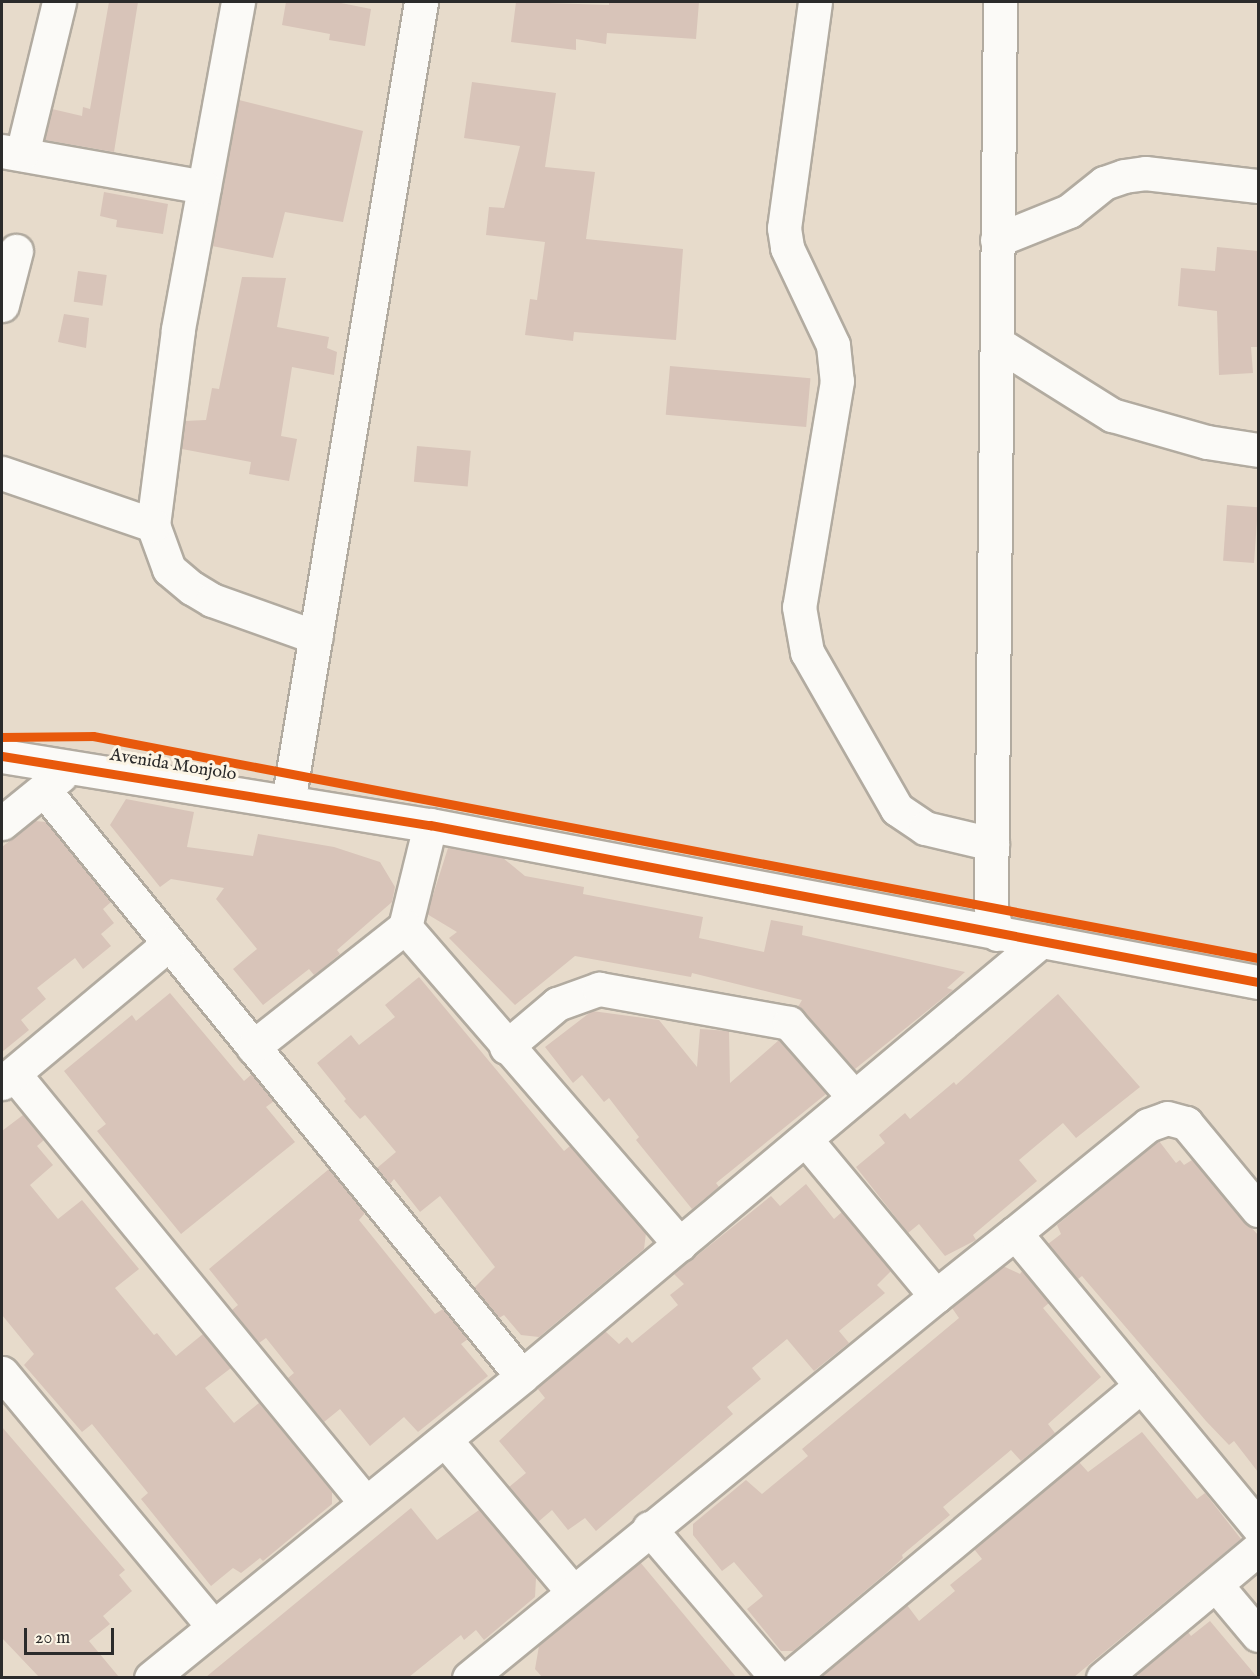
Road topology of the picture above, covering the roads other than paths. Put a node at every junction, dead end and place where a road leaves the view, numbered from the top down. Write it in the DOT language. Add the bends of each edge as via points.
graph roads {
  1 [pos="59,2"];
  2 [pos="238,2"];
  3 [pos="421,2"];
  4 [pos="815,2"];
  5 [pos="1000,2"];
  6 [pos="12,153"];
  7 [pos="1258,186"];
  8 [pos="204,187"];
  9 [pos="997,240"];
  10 [pos="16,251"];
  11 [pos="2,305"];
  12 [pos="997,343"];
  13 [pos="1258,450"];
  14 [pos="2,473"];
  15 [pos="153,525"];
  16 [pos="316,637"];
  17 [pos="2,756"];
  18 [pos="70,767"];
  19 [pos="44,790"];
  20 [pos="288,802"];
  21 [pos="2,823"];
  22 [pos="430,825"];
  23 [pos="992,844"];
  24 [pos="405,927"];
  25 [pos="997,934"];
  26 [pos="1041,941"];
  27 [pos="168,944"];
  28 [pos="1258,982"];
  29 [pos="253,1047"];
  30 [pos="506,1047"];
  31 [pos="8,1079"];
  32 [pos="854,1097"];
  33 [pos="806,1140"];
  34 [pos="1257,1207"];
  35 [pos="1015,1233"];
  36 [pos="680,1244"];
  37 [pos="936,1296"];
  38 [pos="2,1373"];
  39 [pos="522,1376"];
  40 [pos="1141,1386"];
  41 [pos="445,1440"];
  42 [pos="365,1502"];
  43 [pos="1258,1527"];
  44 [pos="649,1528"];
  45 [pos="1258,1549"];
  46 [pos="1216,1585"];
  47 [pos="572,1591"];
  48 [pos="213,1626"];
  49 [pos="1258,1635"];
  50 [pos="490,1671"];
  51 [pos="151,1677"];
  52 [pos="777,1677"];
  53 [pos="790,1677"];
  54 [pos="1103,1677"];
  1 -- 6 [label="street"];
  2 -- 8 [label="street"];
  3 -- 16 [label="street"];
  4 -- 23 [label="street" via="784,228 788,248 833,345 837,381 799,607 807,652 897,809 924,828"];
  5 -- 9 [label="street"];
  6 -- 8 [label="street"];
  7 -- 9 [label="street" via="1145,173 1124,176 1104,183 1069,211"];
  8 -- 15 [label="street" via="178,330"];
  9 -- 12 [label="street"];
  10 -- 11 [label="street"];
  12 -- 13 [label="street" via="1112,414 1207,442"];
  12 -- 23 [label="street"];
  14 -- 15 [label="street"];
  15 -- 16 [label="street" via="169,569 192,588 212,600"];
  16 -- 20 [label="street"];
  17 -- 18 [label="street, Avenida Monjolo"];
  18 -- 19 [label="street"];
  18 -- 20 [label="street, Avenida Monjolo"];
  19 -- 21 [label="street"];
  19 -- 27 [label="street"];
  20 -- 22 [label="street, Avenida Monjolo"];
  22 -- 24 [label="street"];
  22 -- 25 [label="street, Avenida Monjolo"];
  23 -- 25 [label="street" via="991,907"];
  24 -- 29 [label="street"];
  24 -- 30 [label="street"];
  25 -- 26 [label="street, Avenida Monjolo"];
  26 -- 28 [label="street, Avenida Monjolo"];
  26 -- 32 [label="street"];
  27 -- 29 [label="street"];
  27 -- 31 [label="street"];
  29 -- 39 [label="street"];
  30 -- 32 [label="street" via="557,1004 599,989 789,1023"];
  30 -- 36 [label="street"];
  31 -- 42 [label="street"];
  32 -- 33 [label="street"];
  33 -- 36 [label="street"];
  33 -- 37 [label="street"];
  34 -- 35 [label="street" via="1186,1123 1167,1118 1148,1125"];
  35 -- 37 [label="street"];
  35 -- 40 [label="street"];
  36 -- 39 [label="street"];
  37 -- 44 [label="street"];
  38 -- 48 [label="street"];
  39 -- 41 [label="street"];
  40 -- 43 [label="street"];
  40 -- 53 [label="street"];
  41 -- 42 [label="street"];
  41 -- 47 [label="street"];
  42 -- 48 [label="street"];
  44 -- 47 [label="street"];
  44 -- 52 [label="street"];
  45 -- 46 [label="street"];
  46 -- 49 [label="street"];
  46 -- 54 [label="street"];
  47 -- 50 [label="street"];
  48 -- 51 [label="street"];
}
